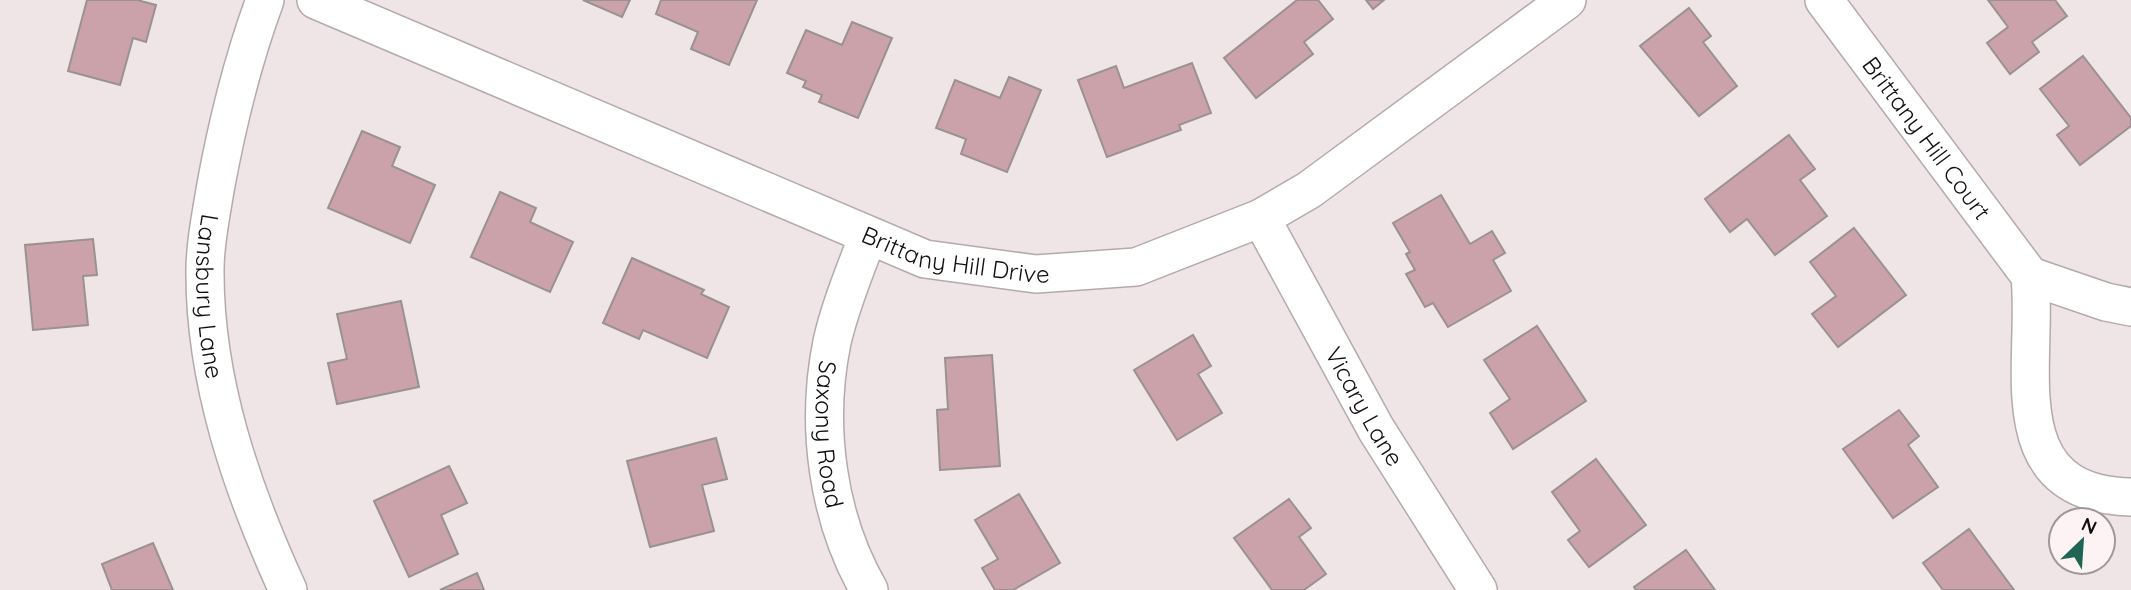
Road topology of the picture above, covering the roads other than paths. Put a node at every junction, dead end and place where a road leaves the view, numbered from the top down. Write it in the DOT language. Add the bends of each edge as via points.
graph roads {
  1 [pos="265,0"];
  2 [pos="316,0"];
  3 [pos="1567,0"];
  4 [pos="1824,0"];
  5 [pos="1261,218"];
  6 [pos="868,236"];
  7 [pos="2030,276"];
  8 [pos="2131,307"];
  9 [pos="2131,497"];
  10 [pos="288,590"];
  11 [pos="869,590"];
  12 [pos="1478,590"];
  1 -- 10 [label="street, Lansbury Lane" via="227,124 205,268 213,360 224,417"];
  2 -- 6 [label="street, Brittany Hill Drive"];
  3 -- 5 [label="street, Brittany Hill Drive" via="1309,190"];
  4 -- 7 [label="street, Brittany Hill Court"];
  5 -- 6 [label="street, Brittany Hill Drive" via="1136,267 1036,274 925,259"];
  5 -- 12 [label="street, Vicary Lane" via="1376,429"];
  6 -- 11 [label="street, Saxony Road" via="832,342 826,447 840,521 853,562"];
  7 -- 8 [label="street"];
  7 -- 9 [label="street" via="2029,394 2036,437 2047,459 2073,482 2104,496"];
}
